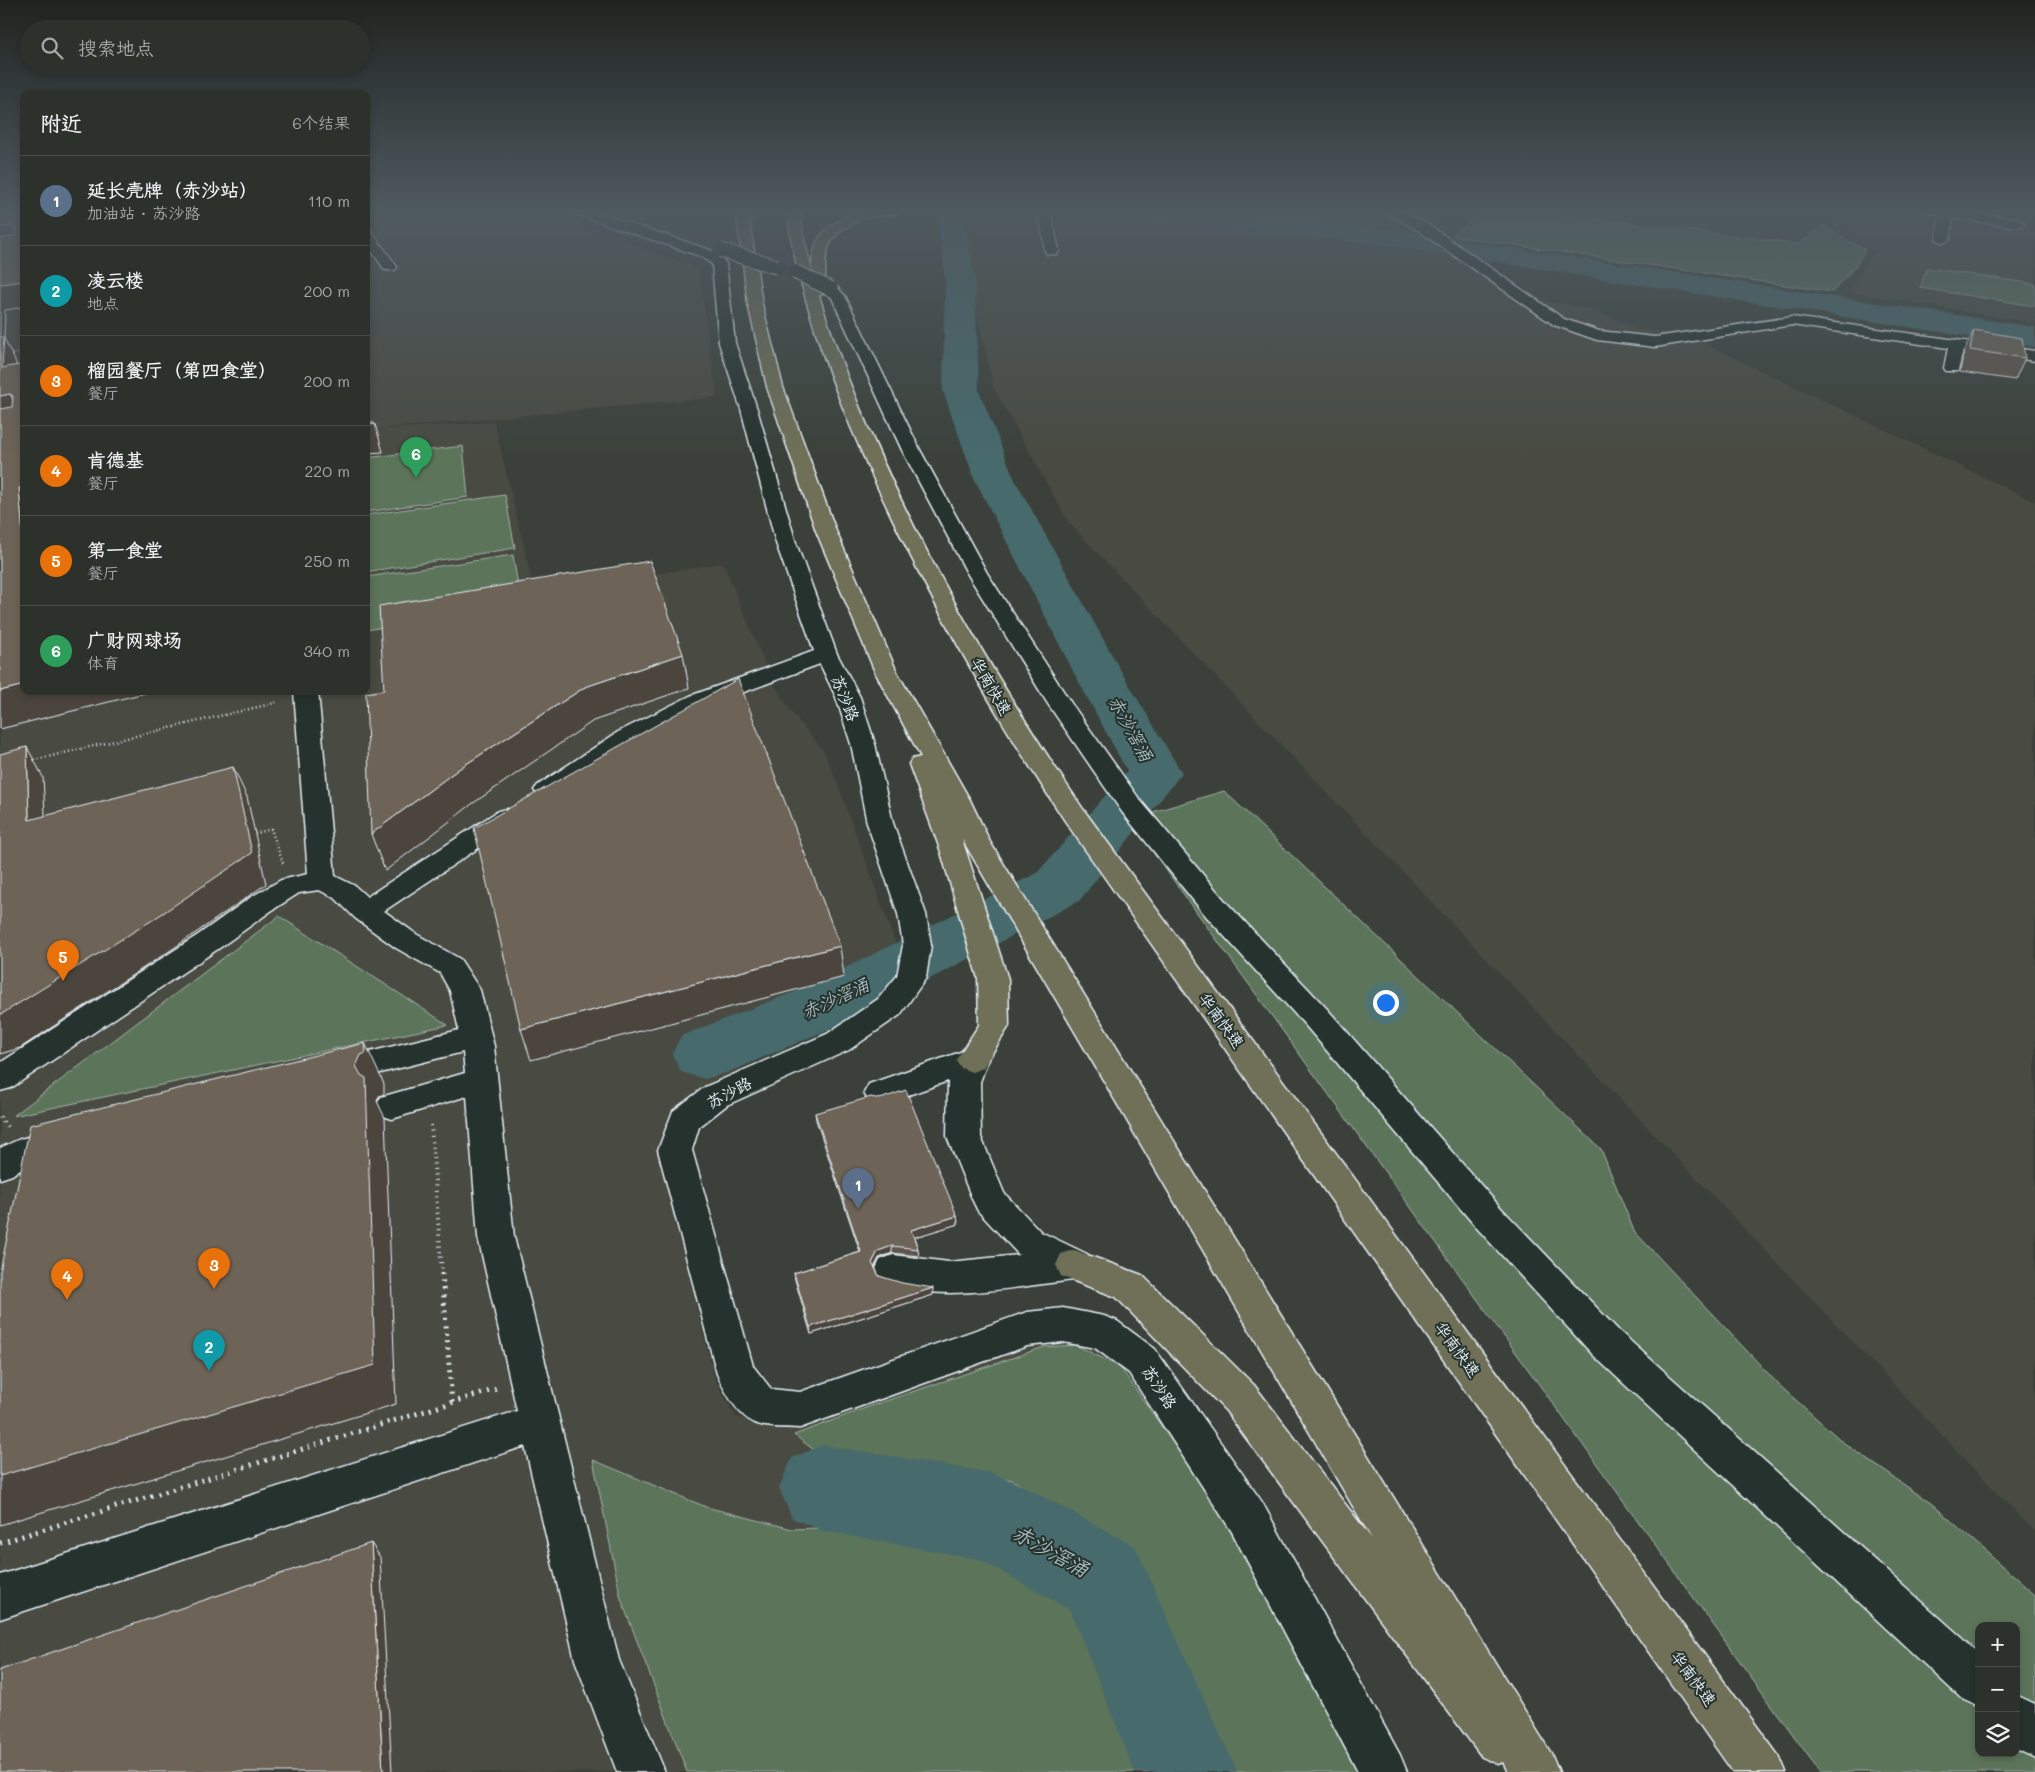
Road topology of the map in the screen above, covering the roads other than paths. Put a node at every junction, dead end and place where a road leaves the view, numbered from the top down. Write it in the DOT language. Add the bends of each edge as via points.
graph roads {
  1 [pos="722,292"];
  2 [pos="753,292"];
  3 [pos="811,292"];
  4 [pos="819,292"];
  5 [pos="834,292"];
  6 [pos="1516,292"];
  7 [pos="818,316"];
  8 [pos="1957,344"];
  9 [pos="2035,356"];
  10 [pos="1952,368"];
  11 [pos="826,654"];
  12 [pos="306,695"];
  13 [pos="966,847"];
  14 [pos="307,883"];
  15 [pos="365,912"];
  16 [pos="476,1037"];
  17 [pos="972,1060"];
  18 [pos="0,1079"];
  19 [pos="305,1080"];
  20 [pos="482,1080"];
  21 [pos="880,1093"];
  22 [pos="392,1106"];
  23 [pos="86,1136"];
  24 [pos="0,1165"];
  25 [pos="1074,1265"];
  26 [pos="892,1271"];
  27 [pos="539,1423"];
  28 [pos="0,1597"];
  29 [pos="1975,1680"];
  30 [pos="2020,1722"];
  31 [pos="2035,1735"];
  32 [pos="641,1772"];
  33 [pos="1383,1772"];
  34 [pos="1522,1772"];
  35 [pos="1535,1772"];
  36 [pos="1761,1772"];
  1 -- 11 [label="street, 苏沙路" via="727,343 786,543"];
  2 -- 13 [label="highway" via="775,387 826,531 858,611"];
  3 -- 7 [label="highway, 华南快速"];
  4 -- 7 [label="highway"];
  5 -- 29 [label="street, bridge" via="910,448 978,572 1060,704 1131,806 1216,909 1317,1018 1488,1217 1606,1343"];
  6 -- 8 [label="street" via="1559,322 1597,335 1655,342 1792,321"];
  7 -- 36 [label="highway, 华南快速" via="844,392 906,528 990,685 1074,815"];
  8 -- 9 [label="street"];
  8 -- 10 [label="street"];
  11 -- 15 [label="street" via="698,702 627,737"];
  11 -- 33 [label="street, 苏沙路" via="848,697 863,744 880,823 912,914 914,962 889,1007 838,1042 716,1096 685,1120 675,1150 736,1374 761,1408 800,1410 1027,1329 1063,1325 1104,1333 1142,1361 1247,1516"];
  12 -- 14 [label="street"];
  13 -- 17 [label="highway" via="993,979 994,1026"];
  13 -- 35 [label="highway" via="1062,983"];
  14 -- 15 [label="street" via="345,892"];
  14 -- 18 [label="street" via="262,904"];
  15 -- 16 [label="street" via="450,966 465,990"];
  16 -- 19 [label="street"];
  16 -- 20 [label="street"];
  17 -- 21 [label="street"];
  17 -- 25 [label="street" via="964,1082 964,1138 990,1201 1028,1243"];
  20 -- 22 [label="street"];
  20 -- 27 [label="street" via="496,1237"];
  23 -- 24 [label="street" via="20,1152"];
  25 -- 26 [label="street" via="949,1278"];
  25 -- 34 [label="highway" via="1129,1286 1240,1398"];
  27 -- 28 [label="street"];
  27 -- 32 [label="street" via="597,1660"];
  30 -- 31 [label="street"];
}
